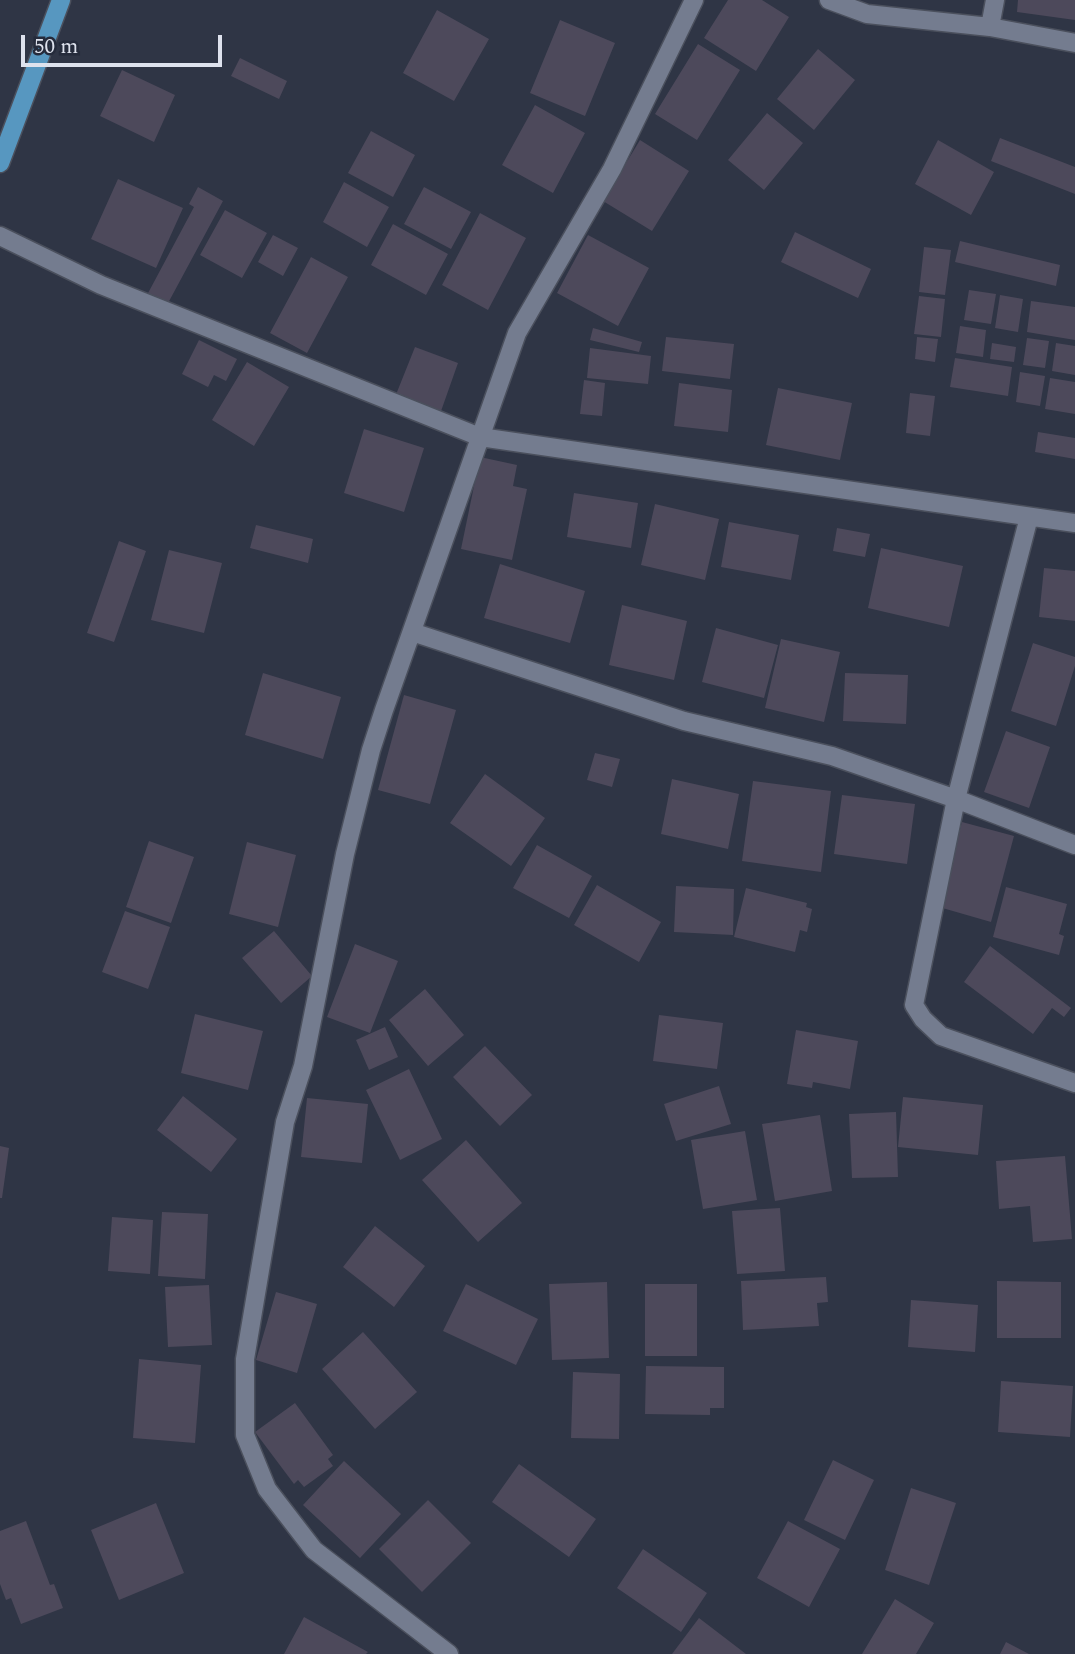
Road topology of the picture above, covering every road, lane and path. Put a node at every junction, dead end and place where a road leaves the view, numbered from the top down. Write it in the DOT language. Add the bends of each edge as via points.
graph roads {
  1 [pos="61,0"];
  2 [pos="694,0"];
  3 [pos="829,0"];
  4 [pos="995,0"];
  5 [pos="990,27"];
  6 [pos="1075,43"];
  7 [pos="0,163"];
  8 [pos="0,236"];
  9 [pos="480,437"];
  10 [pos="1028,517"];
  11 [pos="1075,523"];
  12 [pos="412,632"];
  13 [pos="956,799"];
  14 [pos="1075,845"];
  15 [pos="1075,1083"];
  16 [pos="449,1654"];
  1 -- 7 [label="main road"];
  2 -- 9 [label="street" via="612,169 517,333"];
  3 -- 5 [label="street" via="867,14"];
  4 -- 5 [label="street"];
  5 -- 6 [label="street"];
  8 -- 9 [label="street" via="101,285"];
  9 -- 10 [label="street"];
  9 -- 12 [label="street"];
  10 -- 11 [label="street"];
  10 -- 13 [label="street"];
  12 -- 13 [label="street" via="684,721 832,756"];
  12 -- 16 [label="street" via="371,750 303,1066 285,1122 244,1359 245,1435 267,1489 314,1550"];
  13 -- 14 [label="street"];
  13 -- 15 [label="street" via="914,1005 941,1036"];
}
